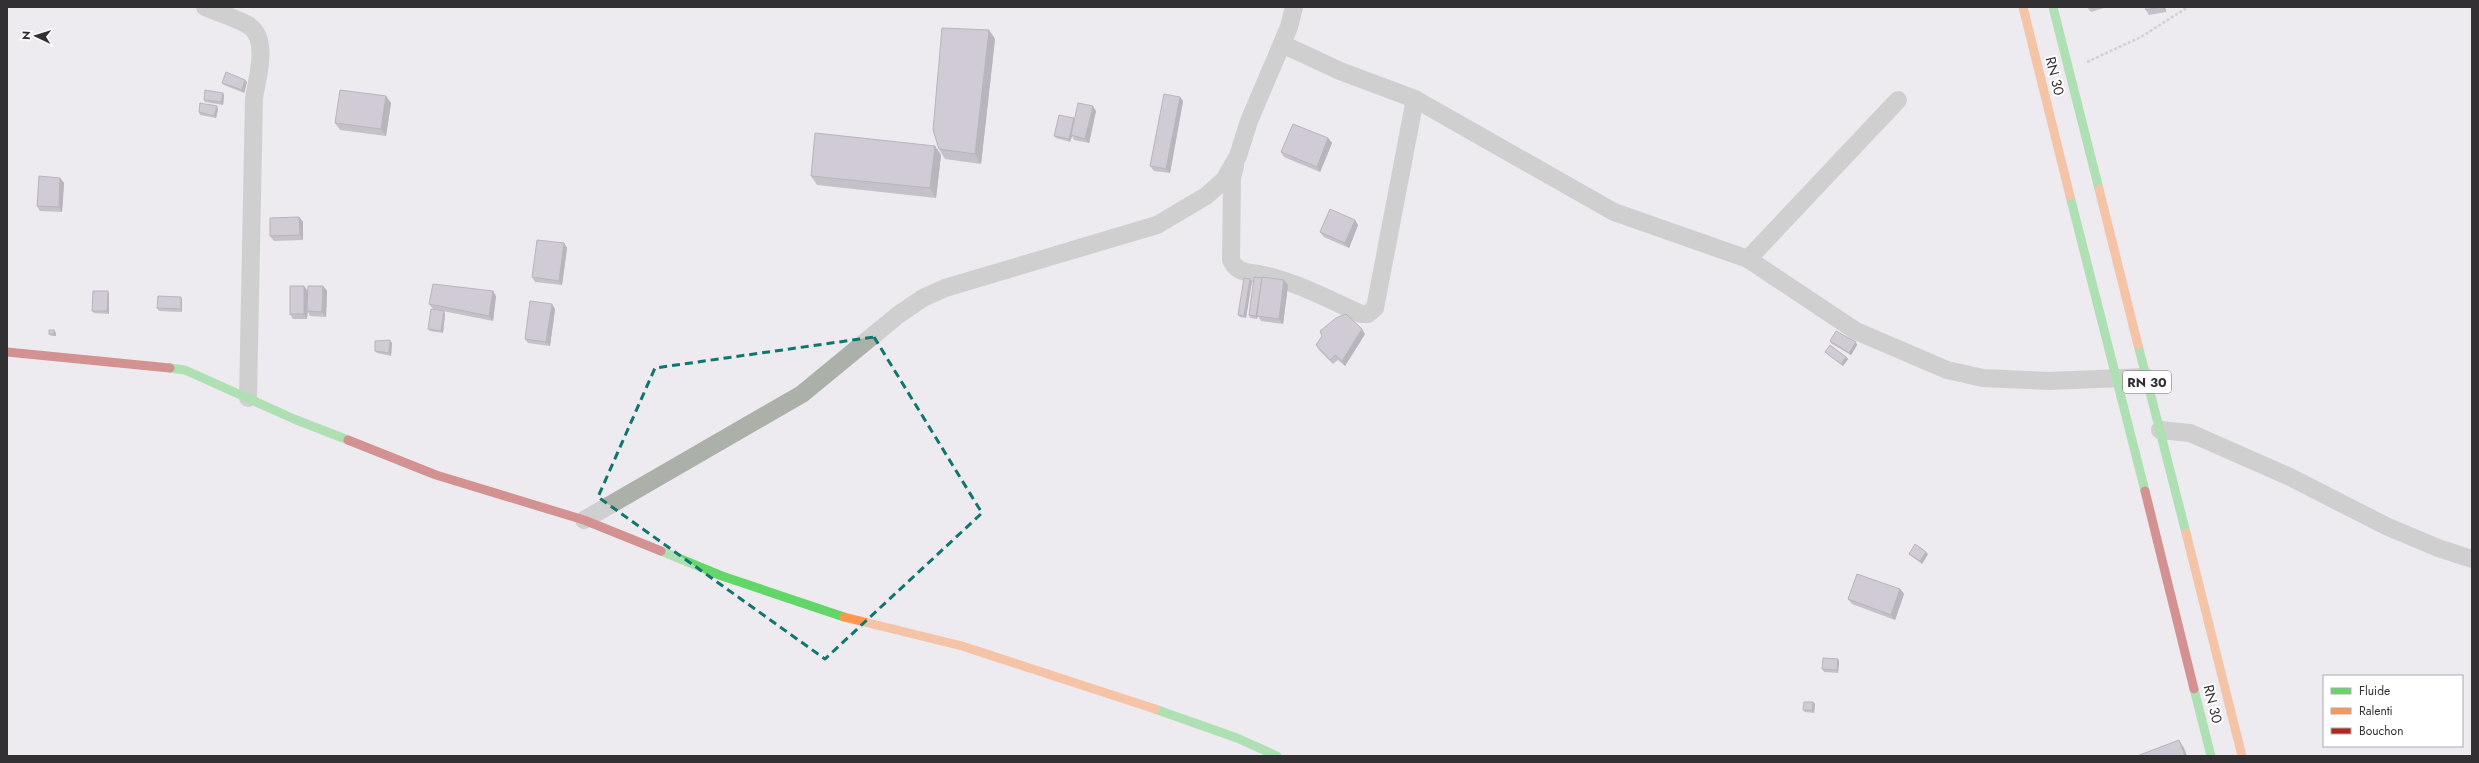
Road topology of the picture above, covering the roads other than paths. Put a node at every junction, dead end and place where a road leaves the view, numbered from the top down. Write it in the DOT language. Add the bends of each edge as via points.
graph roads {
  1 [pos="205,7"];
  2 [pos="1294,7"];
  3 [pos="2024,7"];
  4 [pos="2053,7"];
  5 [pos="1282,44"];
  6 [pos="1415,99"];
  7 [pos="1898,100"];
  8 [pos="1238,156"];
  9 [pos="1748,259"];
  10 [pos="7,352"];
  11 [pos="2146,377"];
  12 [pos="2117,378"];
  13 [pos="248,398"];
  14 [pos="2160,430"];
  15 [pos="584,520"];
  16 [pos="2472,559"];
  17 [pos="1277,756"];
  18 [pos="2211,756"];
  19 [pos="2242,756"];
  1 -- 13 [label="street" via="250,26 258,39 261,56 254,98"];
  2 -- 5 [label="street"];
  3 -- 12 [label="main road, RN 30 / RN 30"];
  4 -- 11 [label="main road, RN 30"];
  5 -- 6 [label="street" via="1340,71"];
  5 -- 8 [label="street" via="1249,121"];
  6 -- 8 [label="street" via="1374,308 1368,314 1361,314 1302,287 1269,276 1239,271 1234,267 1231,260 1232,178"];
  6 -- 9 [label="street" via="1614,212"];
  7 -- 9 [label="street"];
  8 -- 15 [label="street" via="1224,180 1206,196 1157,225 945,288 923,298 898,315 802,394"];
  9 -- 12 [label="street" via="1856,331 1947,370 1983,378 2019,380"];
  10 -- 13 [label="main road" via="185,370"];
  11 -- 12 [label="street"];
  11 -- 14 [label="main road, RN 30"];
  12 -- 18 [label="main road, RN 30 / RN 30"];
  13 -- 15 [label="main road" via="436,475"];
  14 -- 16 [label="street" via="2190,433 2288,476 2386,526"];
  14 -- 19 [label="main road, RN 30"];
  15 -- 17 [label="main road" via="722,576 856,622 962,646 1103,691 1237,738"];
}
